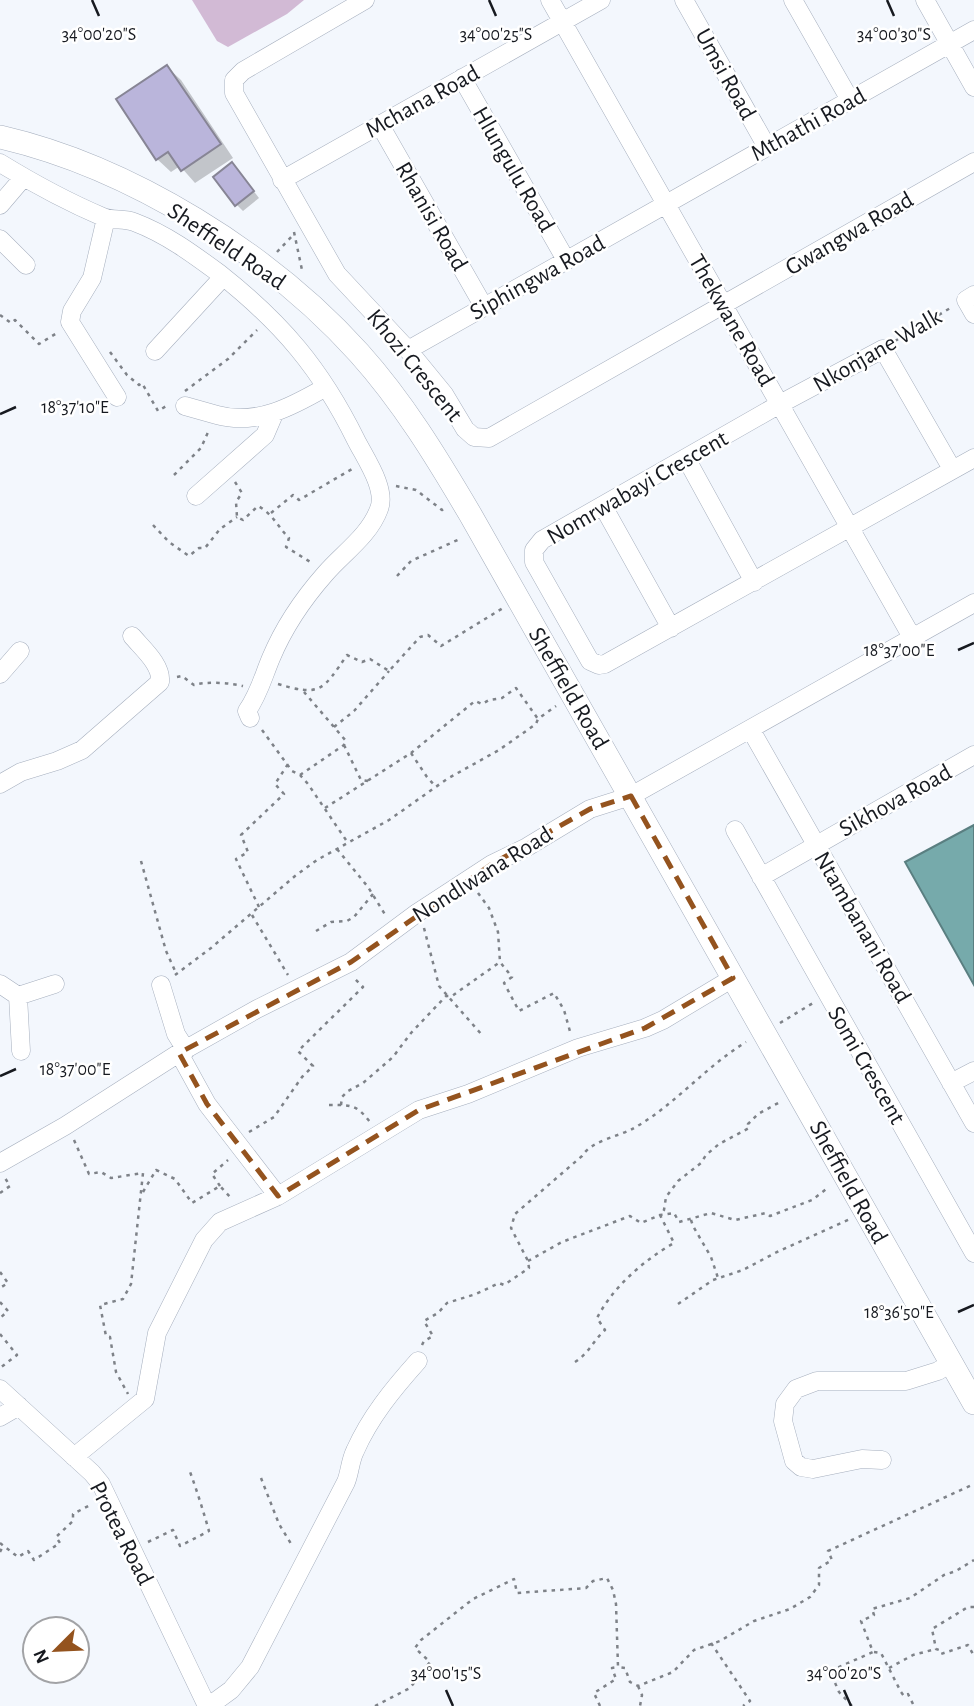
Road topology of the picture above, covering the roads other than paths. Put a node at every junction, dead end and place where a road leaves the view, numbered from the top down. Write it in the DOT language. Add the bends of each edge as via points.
graph roads {
  1 [pos="365,0"];
  2 [pos="550,0"];
  3 [pos="601,0"];
  4 [pos="684,0"];
  5 [pos="793,0"];
  6 [pos="925,0"];
  7 [pos="563,22"];
  8 [pos="974,30"];
  9 [pos="950,44"];
  10 [pos="462,78"];
  11 [pos="974,87"];
  12 [pos="850,100"];
  13 [pos="380,125"];
  14 [pos="0,137"];
  15 [pos="767,147"];
  16 [pos="974,162"];
  17 [pos="0,163"];
  18 [pos="23,178"];
  19 [pos="282,180"];
  20 [pos="666,204"];
  21 [pos="0,205"];
  22 [pos="106,218"];
  23 [pos="0,239"];
  24 [pos="566,260"];
  25 [pos="26,265"];
  26 [pos="223,277"];
  27 [pos="723,304"];
  28 [pos="484,307"];
  29 [pos="408,350"];
  30 [pos="155,351"];
  31 [pos="326,387"];
  32 [pos="117,397"];
  33 [pos="780,404"];
  34 [pos="185,406"];
  35 [pos="274,414"];
  36 [pos="685,458"];
  37 [pos="974,458"];
  38 [pos="952,469"];
  39 [pos="196,496"];
  40 [pos="603,506"];
  41 [pos="850,528"];
  42 [pos="754,582"];
  43 [pos="974,603"];
  44 [pos="671,628"];
  45 [pos="132,636"];
  46 [pos="914,639"];
  47 [pos="20,651"];
  48 [pos="0,674"];
  49 [pos="250,718"];
  50 [pos="751,730"];
  51 [pos="974,755"];
  52 [pos="0,784"];
  53 [pos="631,796"];
  54 [pos="735,830"];
  55 [pos="816,845"];
  56 [pos="761,877"];
  57 [pos="733,978"];
  58 [pos="0,984"];
  59 [pos="55,984"];
  60 [pos="161,985"];
  61 [pos="18,996"];
  62 [pos="21,1051"];
  63 [pos="182,1052"];
  64 [pos="974,1071"];
  65 [pos="951,1083"];
  66 [pos="974,1123"];
  67 [pos="0,1163"];
  68 [pos="278,1196"];
  69 [pos="974,1253"];
  70 [pos="418,1361"];
  71 [pos="951,1363"];
  72 [pos="0,1389"];
  73 [pos="974,1403"];
  74 [pos="19,1406"];
  75 [pos="0,1417"];
  76 [pos="75,1457"];
  77 [pos="882,1460"];
  78 [pos="208,1706"];
  1 -- 19 [label="street, Khozi Crescent" via="243,71 233,86"];
  2 -- 7 [label="street, Thekwane Road"];
  3 -- 7 [label="street, Mchana Road"];
  4 -- 15 [label="street, Umsi Road"];
  5 -- 12 [label="street"];
  6 -- 9 [label="street"];
  7 -- 10 [label="street, Mchana Road"];
  7 -- 20 [label="street, Thekwane Road"];
  8 -- 9 [label="street, Mthathi Road"];
  9 -- 11 [label="street"];
  9 -- 12 [label="street, Mthathi Road"];
  10 -- 13 [label="street, Mchana Road"];
  10 -- 24 [label="street, Hlungulu Road"];
  12 -- 15 [label="street, Mthathi Road"];
  13 -- 19 [label="street, Mchana Road"];
  13 -- 28 [label="street, Rhanisi Road"];
  14 -- 53 [label="street, Sheffield Road" via="97,170 186,214 271,273 358,352 436,457"];
  15 -- 20 [label="street, Mthathi Road"];
  16 -- 27 [label="street, Gwangwa Road"];
  17 -- 18 [label="street"];
  18 -- 21 [label="street"];
  18 -- 22 [label="street"];
  19 -- 29 [label="street, Khozi Crescent" via="337,274"];
  20 -- 24 [label="street, Siphingwa Road"];
  20 -- 27 [label="street, Thekwane Road"];
  22 -- 26 [label="street" via="133,221 170,239"];
  22 -- 32 [label="street" via="93,278 72,311 71,322"];
  23 -- 25 [label="street"];
  24 -- 28 [label="street, Siphingwa Road"];
  26 -- 30 [label="street"];
  26 -- 31 [label="street" via="296,344"];
  27 -- 29 [label="street, Khozi Crescent" via="489,438 474,437 466,429"];
  27 -- 33 [label="street, Thekwane Road"];
  28 -- 29 [label="street, Siphingwa Road"];
  31 -- 35 [label="street"];
  31 -- 49 [label="street" via="367,462 379,489 380,508 289,622 247,711"];
  33 -- 36 [label="street, Nomrwabayi Crescent"];
  33 -- 38 [label="street, Nkonjane Walk" via="883,349"];
  33 -- 41 [label="street, Thekwane Road"];
  34 -- 35 [label="street" via="217,415"];
  35 -- 39 [label="street" via="265,435"];
  36 -- 40 [label="street, Nomrwabayi Crescent"];
  36 -- 42 [label="street"];
  37 -- 38 [label="street, Nomrwabayi Crescent"];
  38 -- 41 [label="street, Nomrwabayi Crescent"];
  40 -- 44 [label="street"];
  40 -- 44 [label="street, Nomrwabayi Crescent" via="542,540 534,550 534,562 595,664 605,664"];
  41 -- 42 [label="street, Nomrwabayi Crescent"];
  41 -- 46 [label="street, Thekwane Road"];
  42 -- 44 [label="street, Nomrwabayi Crescent"];
  43 -- 46 [label="street, Nondlwana Road"];
  45 -- 52 [label="street" via="155,664 160,682 82,750"];
  46 -- 50 [label="street, Nondlwana Road"];
  47 -- 48 [label="street"];
  50 -- 53 [label="street, Nondlwana Road"];
  50 -- 55 [label="street, Ntambanani Road"];
  51 -- 55 [label="street, Sikhova Road"];
  53 -- 57 [label="street, Sheffield Road"];
  53 -- 63 [label="street, Nondlwana Road" via="575,817 499,859 341,968"];
  54 -- 56 [label="street, Somi Crescent"];
  55 -- 56 [label="street"];
  55 -- 65 [label="street, Ntambanani Road"];
  56 -- 69 [label="street, Somi Crescent"];
  57 -- 68 [label="street" via="645,1028 578,1048 419,1111"];
  57 -- 71 [label="street, Sheffield Road" via="770,1028"];
  58 -- 61 [label="street"];
  59 -- 61 [label="street"];
  60 -- 63 [label="street"];
  61 -- 62 [label="street"];
  63 -- 67 [label="street, Nondlwana Road"];
  63 -- 68 [label="street" via="204,1100"];
  64 -- 65 [label="street"];
  65 -- 66 [label="street, Ntambanani Road"];
  68 -- 76 [label="street" via="214,1227 157,1333 145,1399"];
  70 -- 78 [label="street" via="367,1428 346,1482 250,1667 231,1690"];
  71 -- 73 [label="street, Sheffield Road"];
  71 -- 77 [label="street" via="906,1381 817,1381 796,1389 785,1404 783,1421 794,1461 801,1467"];
  72 -- 74 [label="street, Protea Road"];
  74 -- 75 [label="street"];
  74 -- 76 [label="street, Protea Road"];
  76 -- 78 [label="street, Protea Road" via="108,1496"];
}
